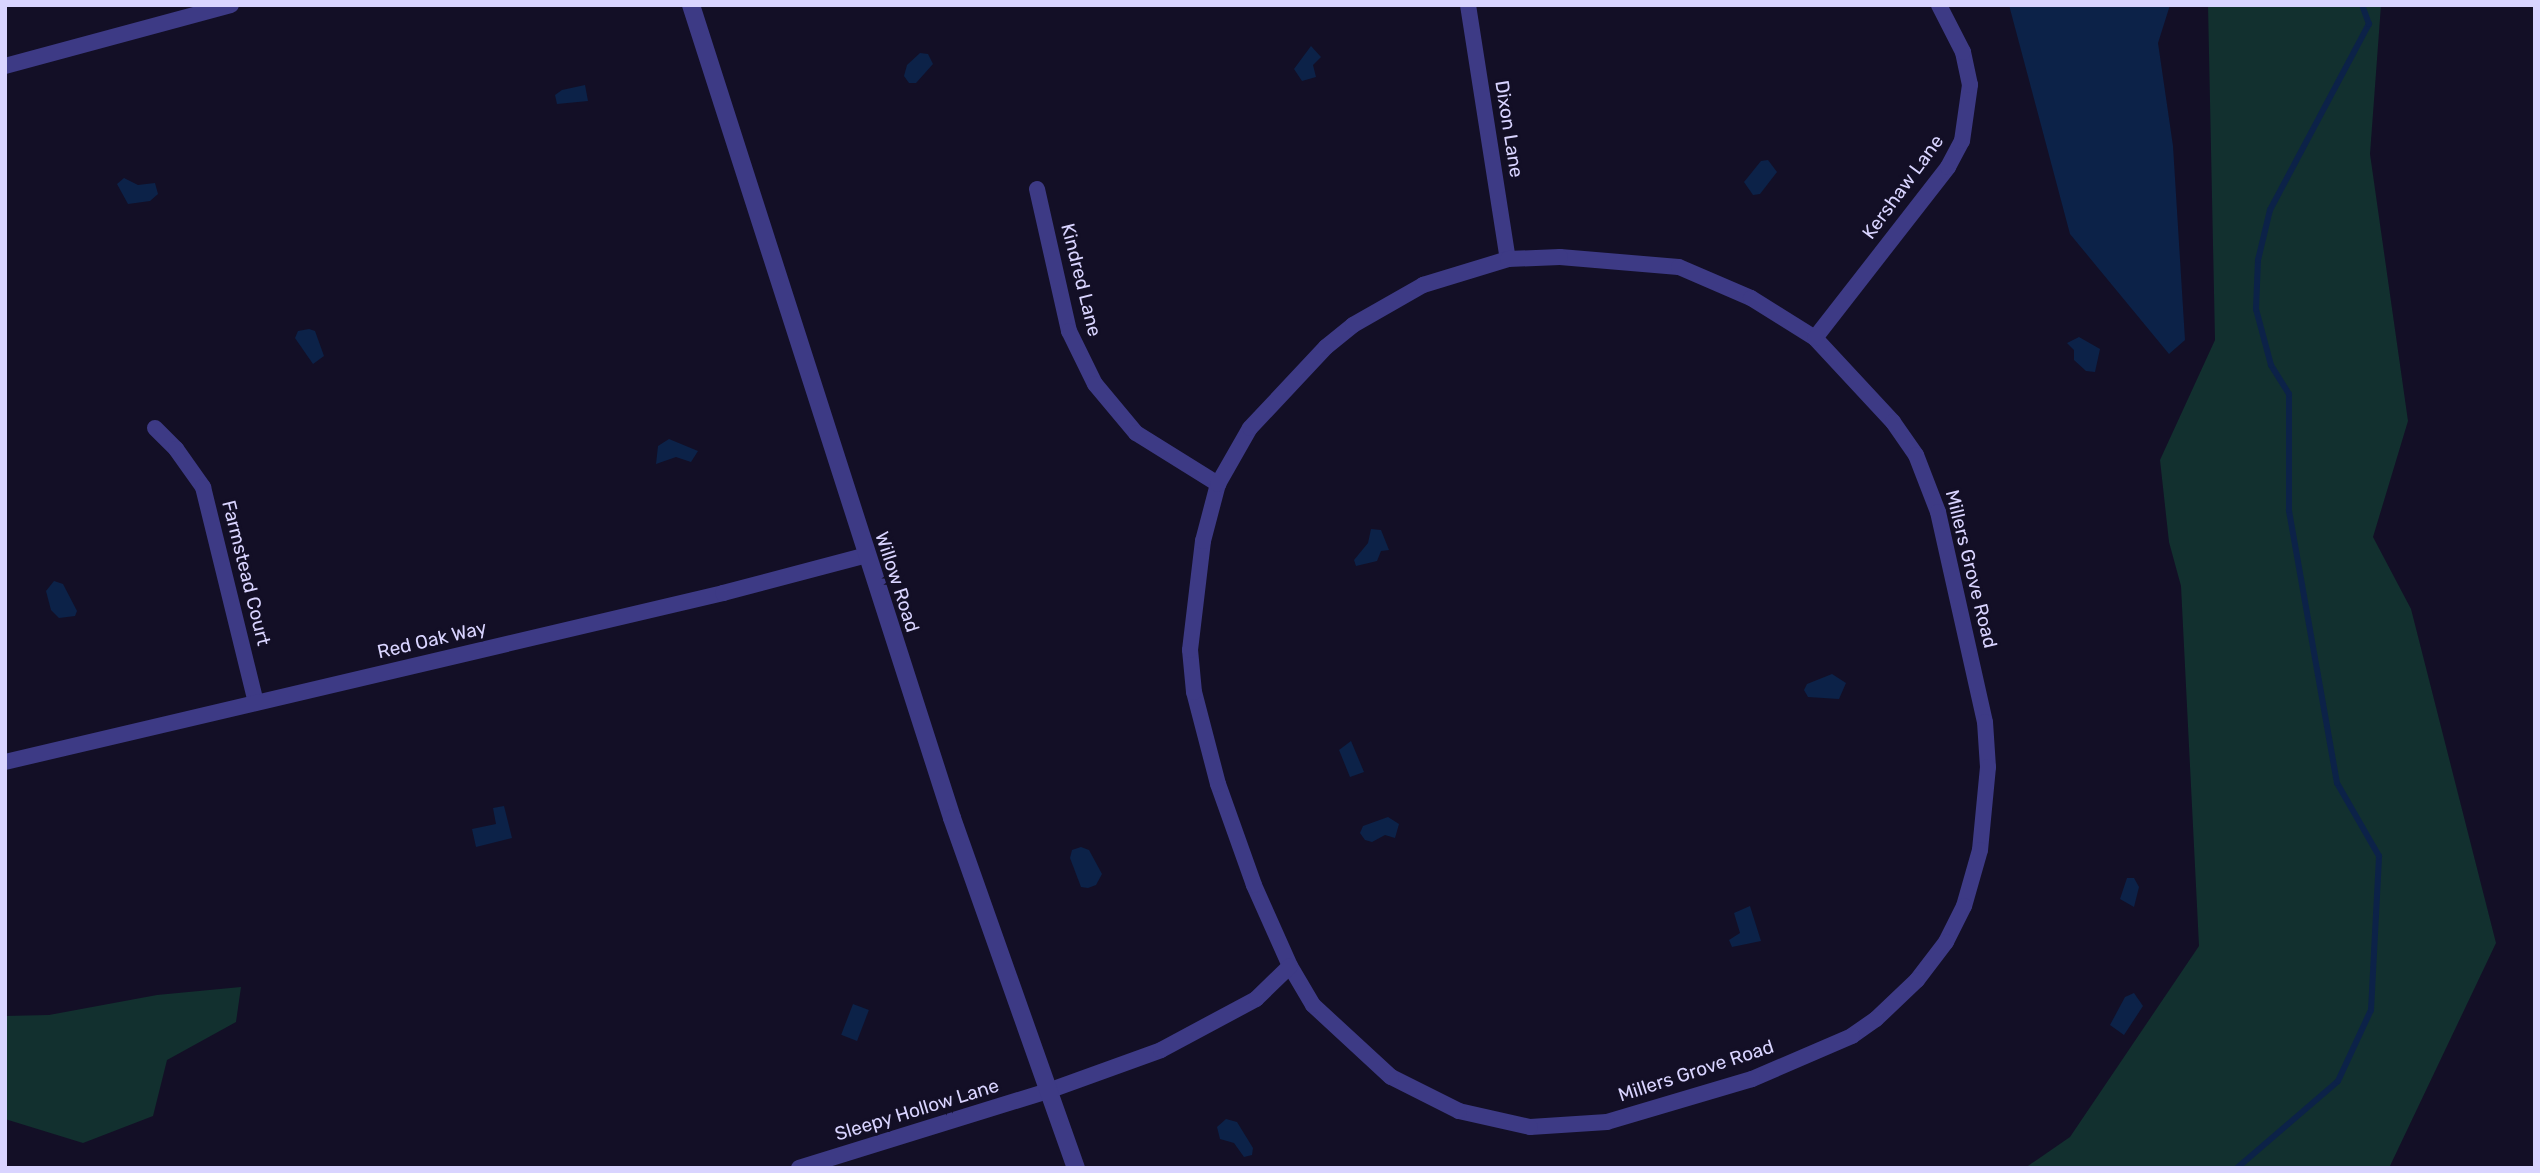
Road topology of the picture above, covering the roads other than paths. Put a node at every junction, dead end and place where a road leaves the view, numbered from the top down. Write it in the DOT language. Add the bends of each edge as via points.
graph roads {
  1 [pos="231,5"];
  2 [pos="691,5"];
  3 [pos="1468,5"];
  4 [pos="1939,5"];
  5 [pos="5,65"];
  6 [pos="1037,189"];
  7 [pos="1508,259"];
  8 [pos="1815,338"];
  9 [pos="155,428"];
  10 [pos="1218,484"];
  11 [pos="867,555"];
  12 [pos="256,703"];
  13 [pos="5,762"];
  14 [pos="1290,966"];
  15 [pos="1048,1091"];
  16 [pos="799,1168"];
  17 [pos="1076,1168"];
  1 -- 5 [label="street"];
  2 -- 11 [label="street, Willow Road"];
  3 -- 7 [label="street, Dixon Lane"];
  4 -- 8 [label="street, Kershaw Lane" via="1963,52 1970,85 1962,142 1948,167"];
  6 -- 10 [label="street, Kindred Lane" via="1069,331 1095,384 1136,433"];
  7 -- 8 [label="street, Millers Grove Road" via="1560,257 1679,267 1751,298"];
  7 -- 10 [label="street, Millers Grove Road" via="1423,285 1353,325 1250,428"];
  8 -- 14 [label="street, Millers Grove Road" via="1894,422 1916,455 1938,512 1985,722 1988,767 1980,850 1964,906 1946,942 1917,980 1852,1036 1752,1079 1607,1122 1530,1127 1459,1111 1391,1077 1313,1005"];
  9 -- 12 [label="street, Farmstead Court" via="203,487"];
  10 -- 14 [label="street, Millers Grove Road" via="1203,541 1190,650 1194,692 1217,784"];
  11 -- 12 [label="street, Red Oak Way"];
  11 -- 15 [label="street, Willow Road"];
  12 -- 13 [label="street, Red Oak Way"];
  14 -- 15 [label="street" via="1256,999 1161,1049"];
  15 -- 16 [label="street, Sleepy Hollow Lane"];
  15 -- 17 [label="street, Willow Road"];
}
